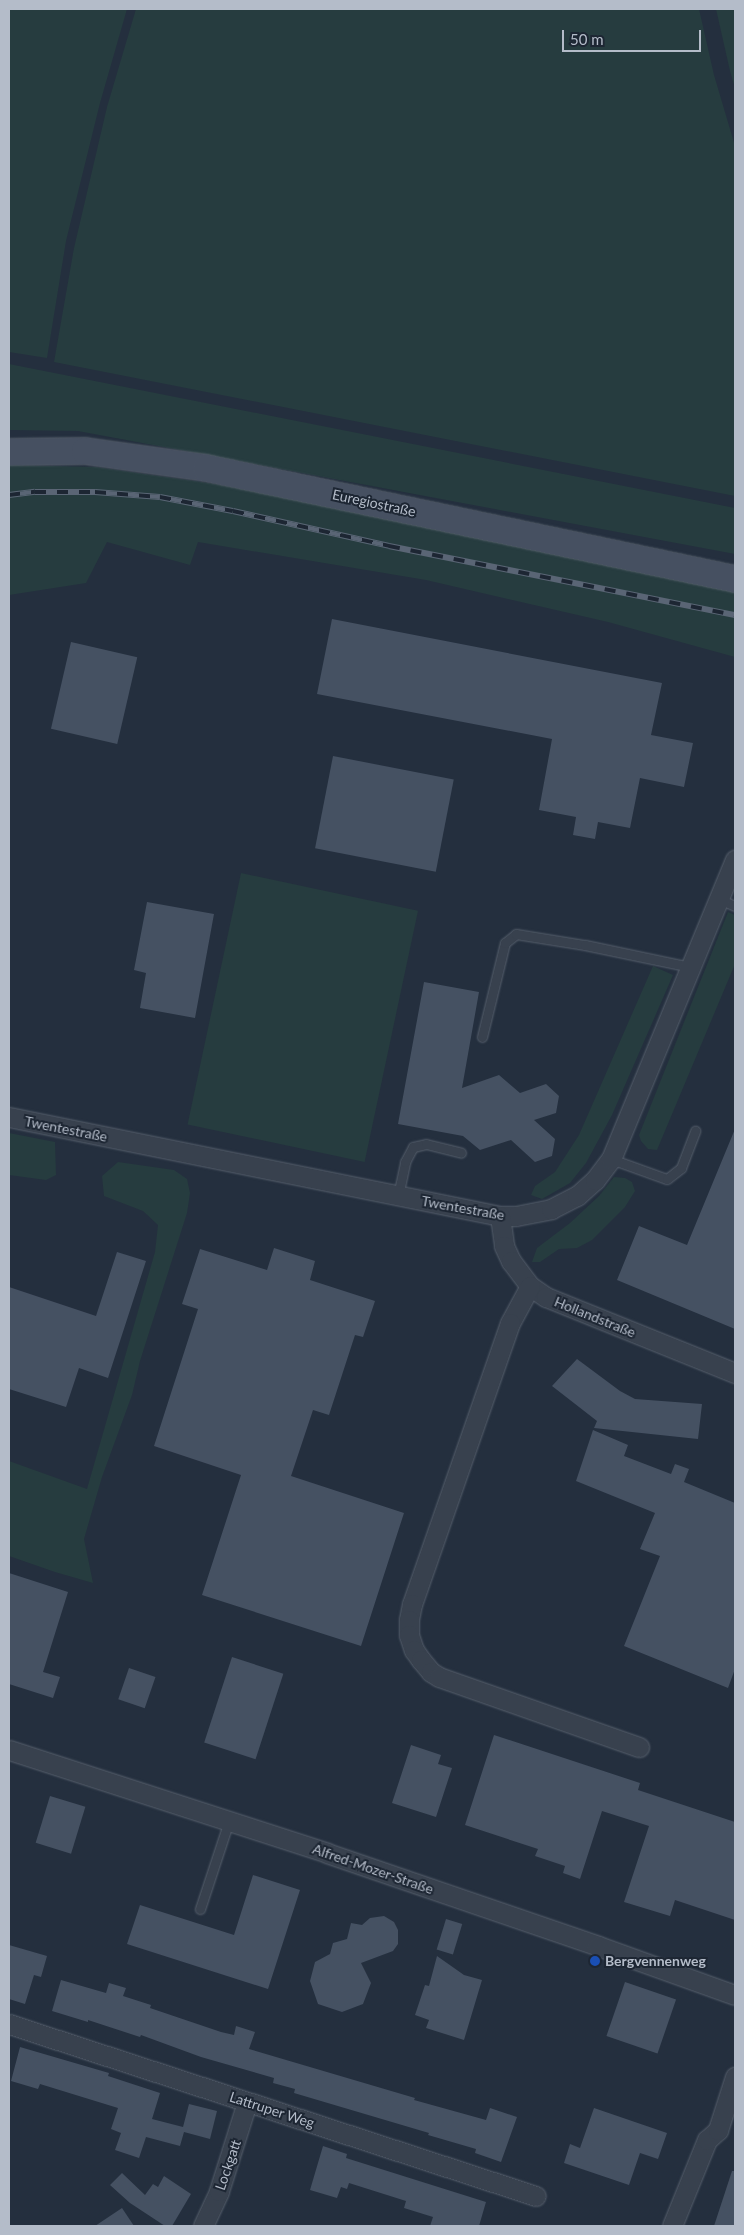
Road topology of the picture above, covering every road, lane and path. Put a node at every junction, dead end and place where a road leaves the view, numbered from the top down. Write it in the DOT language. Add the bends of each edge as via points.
graph roads {
  1 [pos="9,452"];
  2 [pos="735,579"];
  3 [pos="735,860"];
  4 [pos="727,903"];
  5 [pos="690,968"];
  6 [pos="482,1037"];
  7 [pos="9,1117"];
  8 [pos="695,1131"];
  9 [pos="461,1153"];
  10 [pos="611,1158"];
  11 [pos="398,1196"];
  12 [pos="500,1216"];
  13 [pos="530,1286"];
  14 [pos="735,1373"];
  15 [pos="639,1747"];
  16 [pos="9,1750"];
  17 [pos="228,1821"];
  18 [pos="200,1909"];
  19 [pos="735,1996"];
  20 [pos="9,2024"];
  21 [pos="735,2077"];
  22 [pos="247,2102"];
  23 [pos="536,2196"];
  24 [pos="203,2226"];
  25 [pos="672,2226"];
  1 -- 2 [label="main road, Euregiostraße" via="85,450 206,468"];
  3 -- 4 [label="street, Twentestraße"];
  4 -- 5 [label="street, Twentestraße"];
  5 -- 6 [label="lane" via="516,934 505,943"];
  5 -- 10 [label="street, Twentestraße"];
  7 -- 11 [label="street, Twentestraße"];
  8 -- 10 [label="lane" via="681,1168 667,1179"];
  9 -- 11 [label="lane" via="426,1144 412,1147 405,1162"];
  10 -- 12 [label="street, Twentestraße" via="595,1180 577,1196 550,1209"];
  11 -- 12 [label="street, Twentestraße"];
  12 -- 13 [label="street, Hollandstraße" via="504,1246"];
  13 -- 14 [label="street, Hollandstraße" via="546,1296"];
  13 -- 15 [label="street" via="510,1323 412,1604 409,1634 421,1660 439,1677"];
  16 -- 17 [label="street, Alfred-Mozer-Straße"];
  17 -- 18 [label="lane"];
  17 -- 19 [label="street, Alfred-Mozer-Straße" via="602,1947"];
  20 -- 22 [label="street, Lattruper Weg"];
  21 -- 25 [label="street" via="718,2130 707,2140"];
  22 -- 23 [label="street, Lattruper Weg"];
  22 -- 24 [label="street, Lockgatt" via="219,2191"];
}
